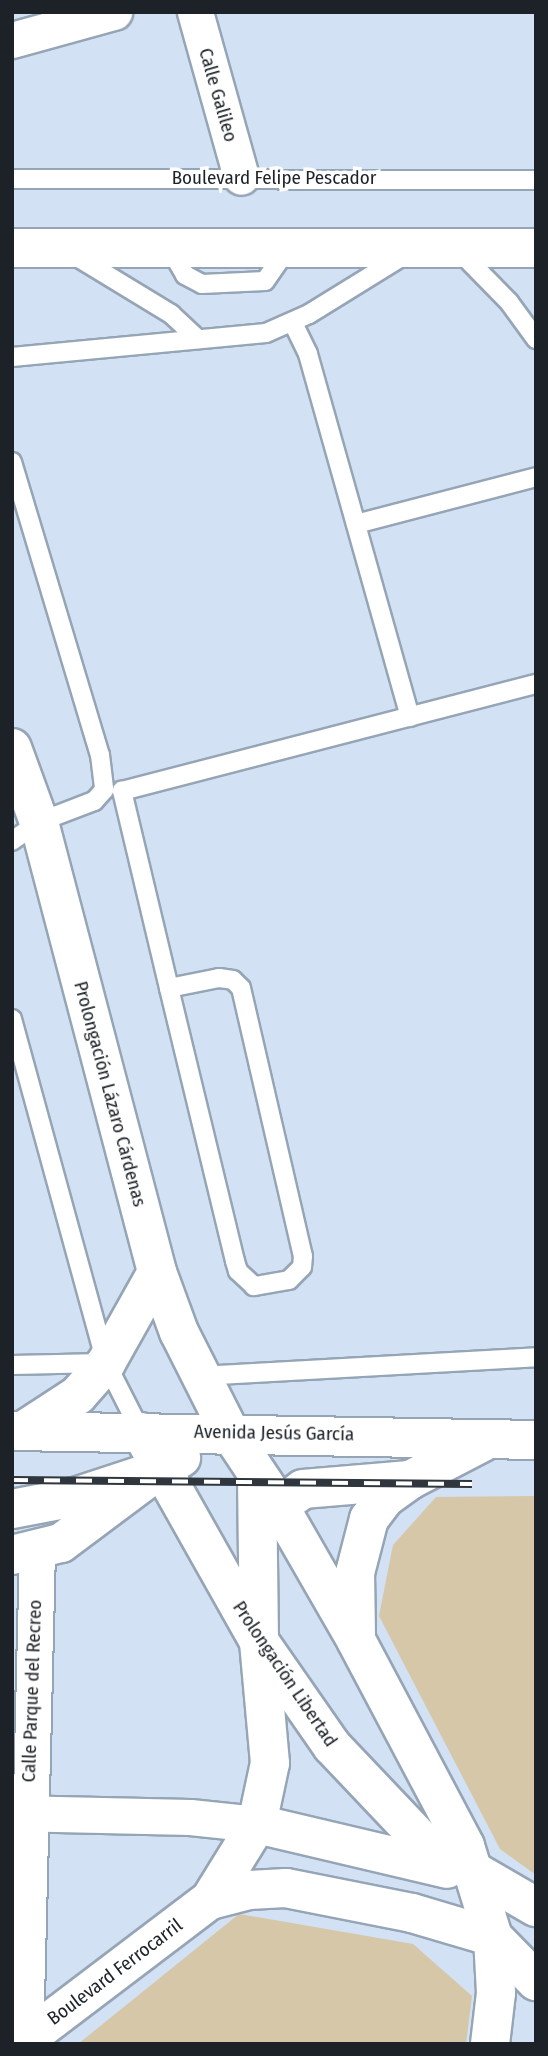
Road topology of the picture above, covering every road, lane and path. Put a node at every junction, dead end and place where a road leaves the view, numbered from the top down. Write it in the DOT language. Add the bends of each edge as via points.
graph roads {
  1 [pos="114,12"];
  2 [pos="195,12"];
  3 [pos="12,40"];
  4 [pos="241,177"];
  5 [pos="12,179"];
  6 [pos="536,180"];
  7 [pos="12,248"];
  8 [pos="60,248"];
  9 [pos="415,248"];
  10 [pos="456,248"];
  11 [pos="536,248"];
  12 [pos="293,323"];
  13 [pos="198,339"];
  14 [pos="536,339"];
  15 [pos="12,357"];
  16 [pos="12,462"];
  17 [pos="536,477"];
  18 [pos="356,524"];
  19 [pos="536,684"];
  20 [pos="410,717"];
  21 [pos="12,748"];
  22 [pos="25,832"];
  23 [pos="169,988"];
  24 [pos="12,1019"];
  25 [pos="158,1272"];
  26 [pos="536,1357"];
  27 [pos="106,1363"];
  28 [pos="12,1364"];
  29 [pos="200,1376"];
  30 [pos="18,1431"];
  31 [pos="229,1431"];
  32 [pos="141,1432"];
  33 [pos="491,1438"];
  34 [pos="536,1440"];
  35 [pos="160,1469"];
  36 [pos="257,1474"];
  37 [pos="410,1480"];
  38 [pos="279,1506"];
  39 [pos="12,1509"];
  40 [pos="255,1538"];
  41 [pos="24,1553"];
  42 [pos="356,1640"];
  43 [pos="258,1641"];
  44 [pos="21,1813"];
  45 [pos="257,1824"];
  46 [pos="476,1877"];
  47 [pos="209,1900"];
  48 [pos="536,1907"];
  49 [pos="493,1937"];
  50 [pos="536,1981"];
  51 [pos="23,2042"];
  52 [pos="490,2044"];
  1 -- 3 [label="street"];
  2 -- 4 [label="street, Calle Galileo"];
  4 -- 5 [label="lane, Boulevard Felipe Pescador"];
  4 -- 6 [label="lane, Boulevard Felipe Pescador"];
  7 -- 8 [label="main road"];
  8 -- 9 [label="main road"];
  8 -- 13 [label="lane" via="171,314"];
  9 -- 10 [label="main road"];
  9 -- 12 [label="lane"];
  10 -- 11 [label="main road"];
  10 -- 14 [label="lane" via="501,292"];
  12 -- 13 [label="lane" via="266,333"];
  12 -- 18 [label="lane" via="305,346"];
  13 -- 15 [label="lane"];
  16 -- 22 [label="lane" via="100,755 104,790 94,801"];
  17 -- 18 [label="lane"];
  18 -- 20 [label="lane"];
  19 -- 20 [label="lane"];
  20 -- 23 [label="lane" via="122,791"];
  21 -- 22 [label="main road, Prolongación Lázaro Cárdenas"];
  22 -- 25 [label="main road, Prolongación Lázaro Cárdenas"];
  23 -- 23 [label="lane" via="238,1271 254,1286 289,1280 302,1267 303,1256 241,988 233,980 219,978"];
  24 -- 27 [label="lane"];
  25 -- 27 [label="main road"];
  25 -- 29 [label="main road, Prolongación Lázaro Cárdenas"];
  26 -- 29 [label="lane"];
  27 -- 28 [label="lane"];
  27 -- 30 [label="main road" via="78,1395"];
  27 -- 32 [label="lane"];
  29 -- 31 [label="main road, Prolongación Lázaro Cárdenas"];
  30 -- 32 [label="main road, Avenida Jesús García"];
  31 -- 32 [label="main road, Avenida Jesús García"];
  31 -- 33 [label="main road, Avenida Jesús García"];
  31 -- 35 [label="main road"];
  31 -- 36 [label="main road"];
  32 -- 35 [label="main road, Prolongación Libertad"];
  33 -- 34 [label="main road, Avenida Jesús García"];
  33 -- 37 [label="main road"];
  35 -- 39 [label="main road" via="75,1497"];
  35 -- 41 [label="main road" via="81,1530"];
  35 -- 43 [label="main road, Prolongación Libertad"];
  36 -- 38 [label="main road"];
  36 -- 40 [label="main road"];
  37 -- 38 [label="main road" via="303,1489"];
  37 -- 42 [label="main road" via="385,1498 369,1519 359,1546"];
  38 -- 40 [label="main road"];
  38 -- 42 [label="main road"];
  40 -- 43 [label="main road"];
  41 -- 44 [label="street, Calle Parque del Recreo"];
  42 -- 46 [label="main road" via="465,1846"];
  43 -- 45 [label="main road" via="270,1763"];
  43 -- 46 [label="main road, Prolongación Libertad" via="332,1746 383,1806 422,1841"];
  44 -- 45 [label="street" via="190,1817"];
  44 -- 51 [label="street, Calle Parque del Recreo"];
  45 -- 46 [label="main road" via="390,1852"];
  45 -- 47 [label="main road"];
  46 -- 48 [label="main road, Prolongación Libertad" via="510,1890"];
  46 -- 49 [label="main road"];
  47 -- 49 [label="main road" via="249,1890 286,1888 393,1909"];
  47 -- 51 [label="main road, Boulevard Ferrocarril"];
  49 -- 50 [label="main road"];
  49 -- 52 [label="main road" via="496,1993"];
}
